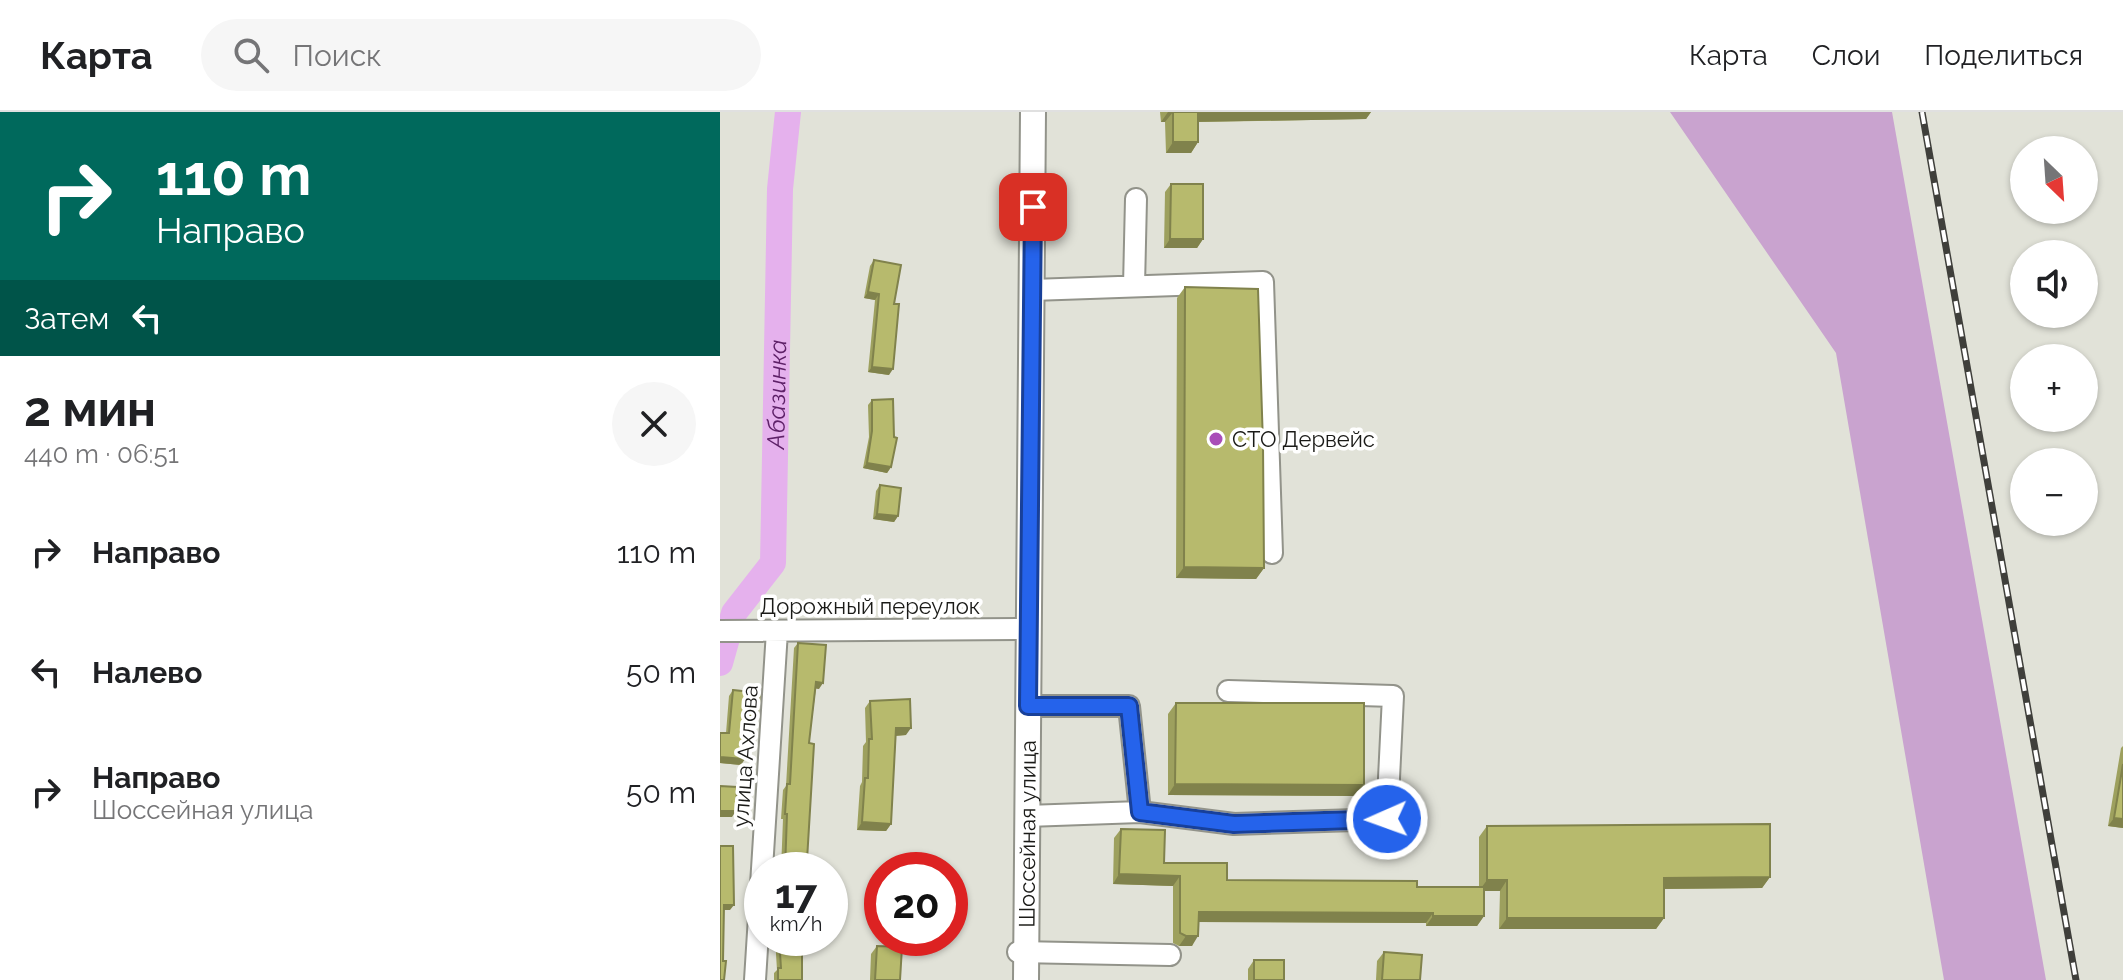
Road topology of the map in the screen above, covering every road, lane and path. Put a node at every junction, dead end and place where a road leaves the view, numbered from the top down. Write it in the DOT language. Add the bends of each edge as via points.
graph roads {
  1 [pos="1023,112"];
  2 [pos="1033,112"];
  3 [pos="1136,199"];
  4 [pos="1134,286"];
  5 [pos="1032,290"];
  6 [pos="1272,553"];
  7 [pos="1020,629"];
  8 [pos="720,631"];
  9 [pos="777,631"];
  10 [pos="1228,691"];
  11 [pos="1028,706"];
  12 [pos="1140,812"];
  13 [pos="1027,816"];
  14 [pos="1022,952"];
  15 [pos="1170,955"];
  16 [pos="755,980"];
  17 [pos="1018,980"];
  18 [pos="1026,980"];
  1 -- 7 [label="main road, Шоссейная улица"];
  2 -- 5 [label="main road, Шоссейная улица"];
  3 -- 4 [label="street"];
  4 -- 5 [label="street"];
  4 -- 6 [label="street" via="1263,282"];
  5 -- 11 [label="main road, Шоссейная улица"];
  7 -- 9 [label="street, Дорожный переулок"];
  7 -- 14 [label="main road, Шоссейная улица"];
  8 -- 9 [label="street, Дорожный переулок"];
  9 -- 16 [label="street, улица Ахлова"];
  10 -- 12 [label="street" via="1393,696 1387,819 1234,824"];
  11 -- 12 [label="street" via="1129,706"];
  11 -- 13 [label="main road, Шоссейная улица"];
  12 -- 13 [label="street"];
  13 -- 14 [label="main road, Шоссейная улица"];
  14 -- 15 [label="street"];
  14 -- 17 [label="main road, Шоссейная улица"];
  14 -- 18 [label="main road, Шоссейная улица"];
}
